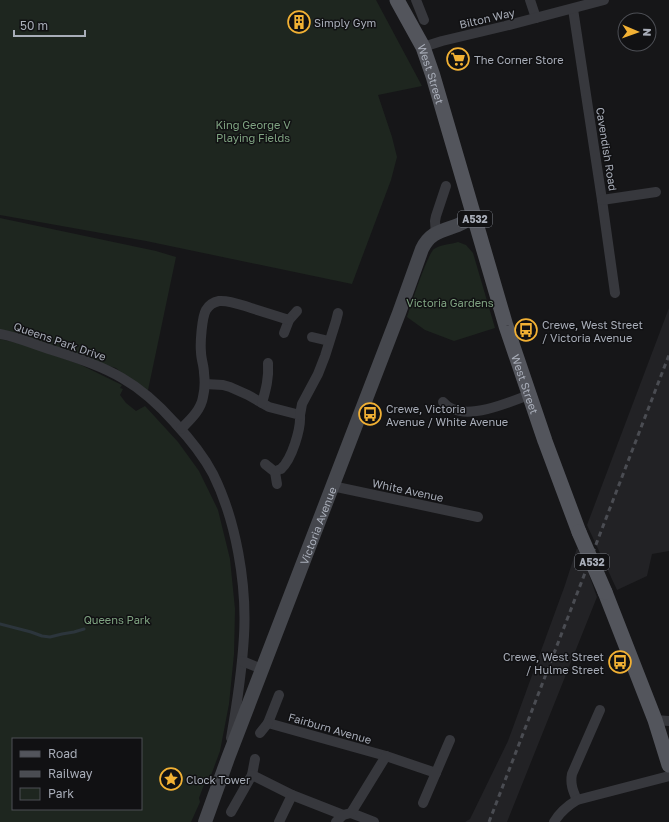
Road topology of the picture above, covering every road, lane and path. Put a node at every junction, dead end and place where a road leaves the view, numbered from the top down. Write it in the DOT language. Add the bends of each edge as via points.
graph roads {
  1 [pos="397,0"];
  2 [pos="416,0"];
  3 [pos="530,0"];
  4 [pos="604,0"];
  5 [pos="573,9"];
  6 [pos="536,18"];
  7 [pos="424,20"];
  8 [pos="423,47"];
  9 [pos="446,186"];
  10 [pos="656,192"];
  11 [pos="602,200"];
  12 [pos="474,216"];
  13 [pos="479,230"];
  14 [pos="438,233"];
  15 [pos="615,293"];
  16 [pos="296,312"];
  17 [pos="338,313"];
  18 [pos="289,320"];
  19 [pos="284,333"];
  20 [pos="0,334"];
  21 [pos="312,337"];
  22 [pos="329,341"];
  23 [pos="268,363"];
  24 [pos="205,384"];
  25 [pos="529,395"];
  26 [pos="443,402"];
  27 [pos="262,403"];
  28 [pos="300,415"];
  29 [pos="181,429"];
  30 [pos="265,464"];
  31 [pos="275,472"];
  32 [pos="277,484"];
  33 [pos="332,486"];
  34 [pos="478,517"];
  35 [pos="242,661"];
  36 [pos="262,669"];
  37 [pos="279,695"];
  38 [pos="600,710"];
  39 [pos="662,720"];
  40 [pos="268,723"];
  41 [pos="260,733"];
  42 [pos="450,740"];
  43 [pos="386,756"];
  44 [pos="228,758"];
  45 [pos="255,759"];
  46 [pos="669,765"];
  47 [pos="436,773"];
  48 [pos="252,775"];
  49 [pos="669,776"];
  50 [pos="292,795"];
  51 [pos="577,800"];
  52 [pos="424,803"];
  53 [pos="231,812"];
  54 [pos="343,816"];
  55 [pos="205,822"];
  56 [pos="279,822"];
  57 [pos="374,822"];
  58 [pos="554,822"];
  1 -- 8 [label="main road, West Street / A532"];
  2 -- 7 [label="street"];
  3 -- 6 [label="street"];
  4 -- 5 [label="street, Bilton Way"];
  5 -- 6 [label="street, Bilton Way"];
  5 -- 11 [label="street, Cavendish Road"];
  6 -- 8 [label="street, Bilton Way"];
  8 -- 12 [label="main road, West Street / A532" via="434,76"];
  9 -- 14 [label="street" via="435,221"];
  10 -- 11 [label="street"];
  11 -- 15 [label="street, Cavendish Road"];
  12 -- 13 [label="main road, West Street / A532"];
  12 -- 14 [label="street, Victoria Avenue"];
  13 -- 14 [label="street"];
  13 -- 25 [label="main road, West Street / A532" via="506,326"];
  14 -- 33 [label="street, Victoria Avenue" via="428,238 422,249"];
  16 -- 18 [label="street"];
  17 -- 22 [label="street"];
  18 -- 19 [label="street"];
  18 -- 24 [label="street" via="231,302 218,301 212,304 204,315 200,351"];
  20 -- 29 [label="street, Queens Park Drive" via="86,361 116,374 140,389"];
  21 -- 22 [label="street"];
  22 -- 28 [label="street" via="318,374 302,404"];
  23 -- 27 [label="street"];
  24 -- 27 [label="street" via="230,387"];
  24 -- 29 [label="street" via="200,406"];
  25 -- 26 [label="street" via="474,411 455,410"];
  25 -- 39 [label="main road, West Street / A532, bridge" via="579,532"];
  27 -- 28 [label="street"];
  28 -- 31 [label="street" via="298,436 293,449 286,462"];
  29 -- 35 [label="street, Queens Park Drive" via="202,455 212,473 231,520 243,589"];
  30 -- 31 [label="street"];
  31 -- 32 [label="street"];
  33 -- 34 [label="street, White Avenue"];
  33 -- 36 [label="street, Victoria Avenue"];
  35 -- 36 [label="street"];
  35 -- 44 [label="street, Queens Park Drive"];
  36 -- 44 [label="street, Victoria Avenue"];
  37 -- 40 [label="street, Fairburn Avenue"];
  38 -- 51 [label="street" via="570,780"];
  39 -- 46 [label="main road, West Street / A532"];
  40 -- 41 [label="street, Fairburn Avenue"];
  40 -- 43 [label="street, Fairburn Avenue"];
  42 -- 47 [label="street"];
  43 -- 47 [label="street, Fairburn Avenue"];
  43 -- 54 [label="street"];
  44 -- 55 [label="street, Victoria Avenue"];
  45 -- 48 [label="street"];
  47 -- 52 [label="street"];
  48 -- 50 [label="street"];
  48 -- 53 [label="street"];
  49 -- 51 [label="street"];
  50 -- 54 [label="street"];
  50 -- 56 [label="street"];
  51 -- 58 [label="street" via="568,805"];
  54 -- 57 [label="street"];
}
